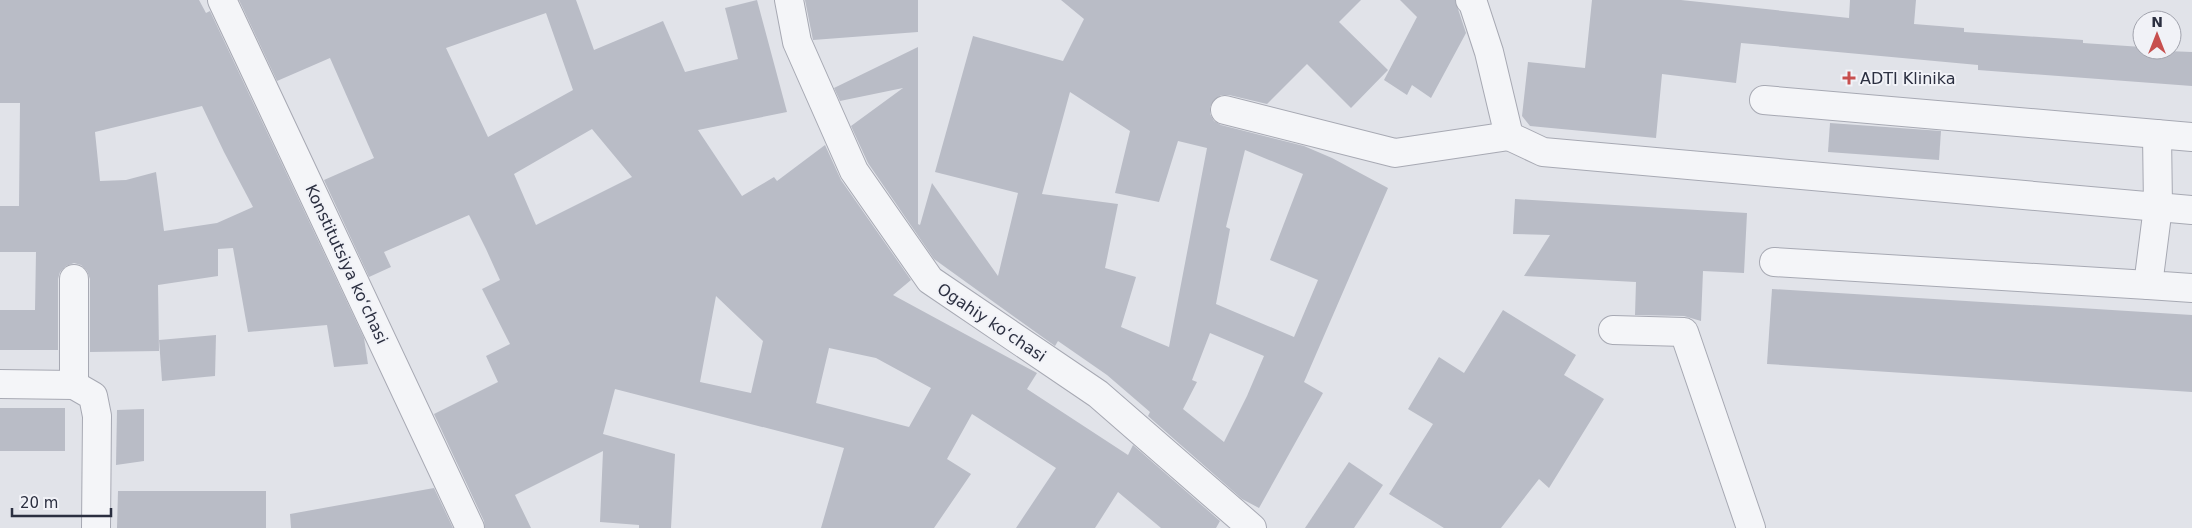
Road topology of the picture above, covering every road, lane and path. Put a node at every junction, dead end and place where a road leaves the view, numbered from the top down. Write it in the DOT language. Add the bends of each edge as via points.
graph roads {
  1 [pos="222,0"];
  2 [pos="789,0"];
  3 [pos="1470,0"];
  4 [pos="1764,100"];
  5 [pos="1225,110"];
  6 [pos="2157,134"];
  7 [pos="1509,136"];
  8 [pos="2192,137"];
  9 [pos="2158,207"];
  10 [pos="2192,210"];
  11 [pos="1774,262"];
  12 [pos="74,279"];
  13 [pos="2148,285"];
  14 [pos="2192,288"];
  15 [pos="1613,330"];
  16 [pos="0,384"];
  17 [pos="83,390"];
  18 [pos="96,528"];
  19 [pos="470,528"];
  20 [pos="1252,528"];
  21 [pos="1751,528"];
  1 -- 19 [label="street, Konstitutsiya koʻchasi"];
  2 -- 20 [label="street, Ogahiy koʻchasi" via="797,42 854,171 930,280 1098,394"];
  3 -- 7 [label="street" via="1489,52"];
  4 -- 6 [label="street"];
  5 -- 7 [label="street" via="1396,153"];
  6 -- 8 [label="street"];
  6 -- 9 [label="street"];
  7 -- 9 [label="street" via="1543,152"];
  9 -- 10 [label="street"];
  9 -- 13 [label="street"];
  11 -- 13 [label="street"];
  12 -- 17 [label="street"];
  13 -- 14 [label="street"];
  15 -- 21 [label="street" via="1684,332"];
  16 -- 17 [label="street"];
  17 -- 18 [label="street" via="97,416"];
}
